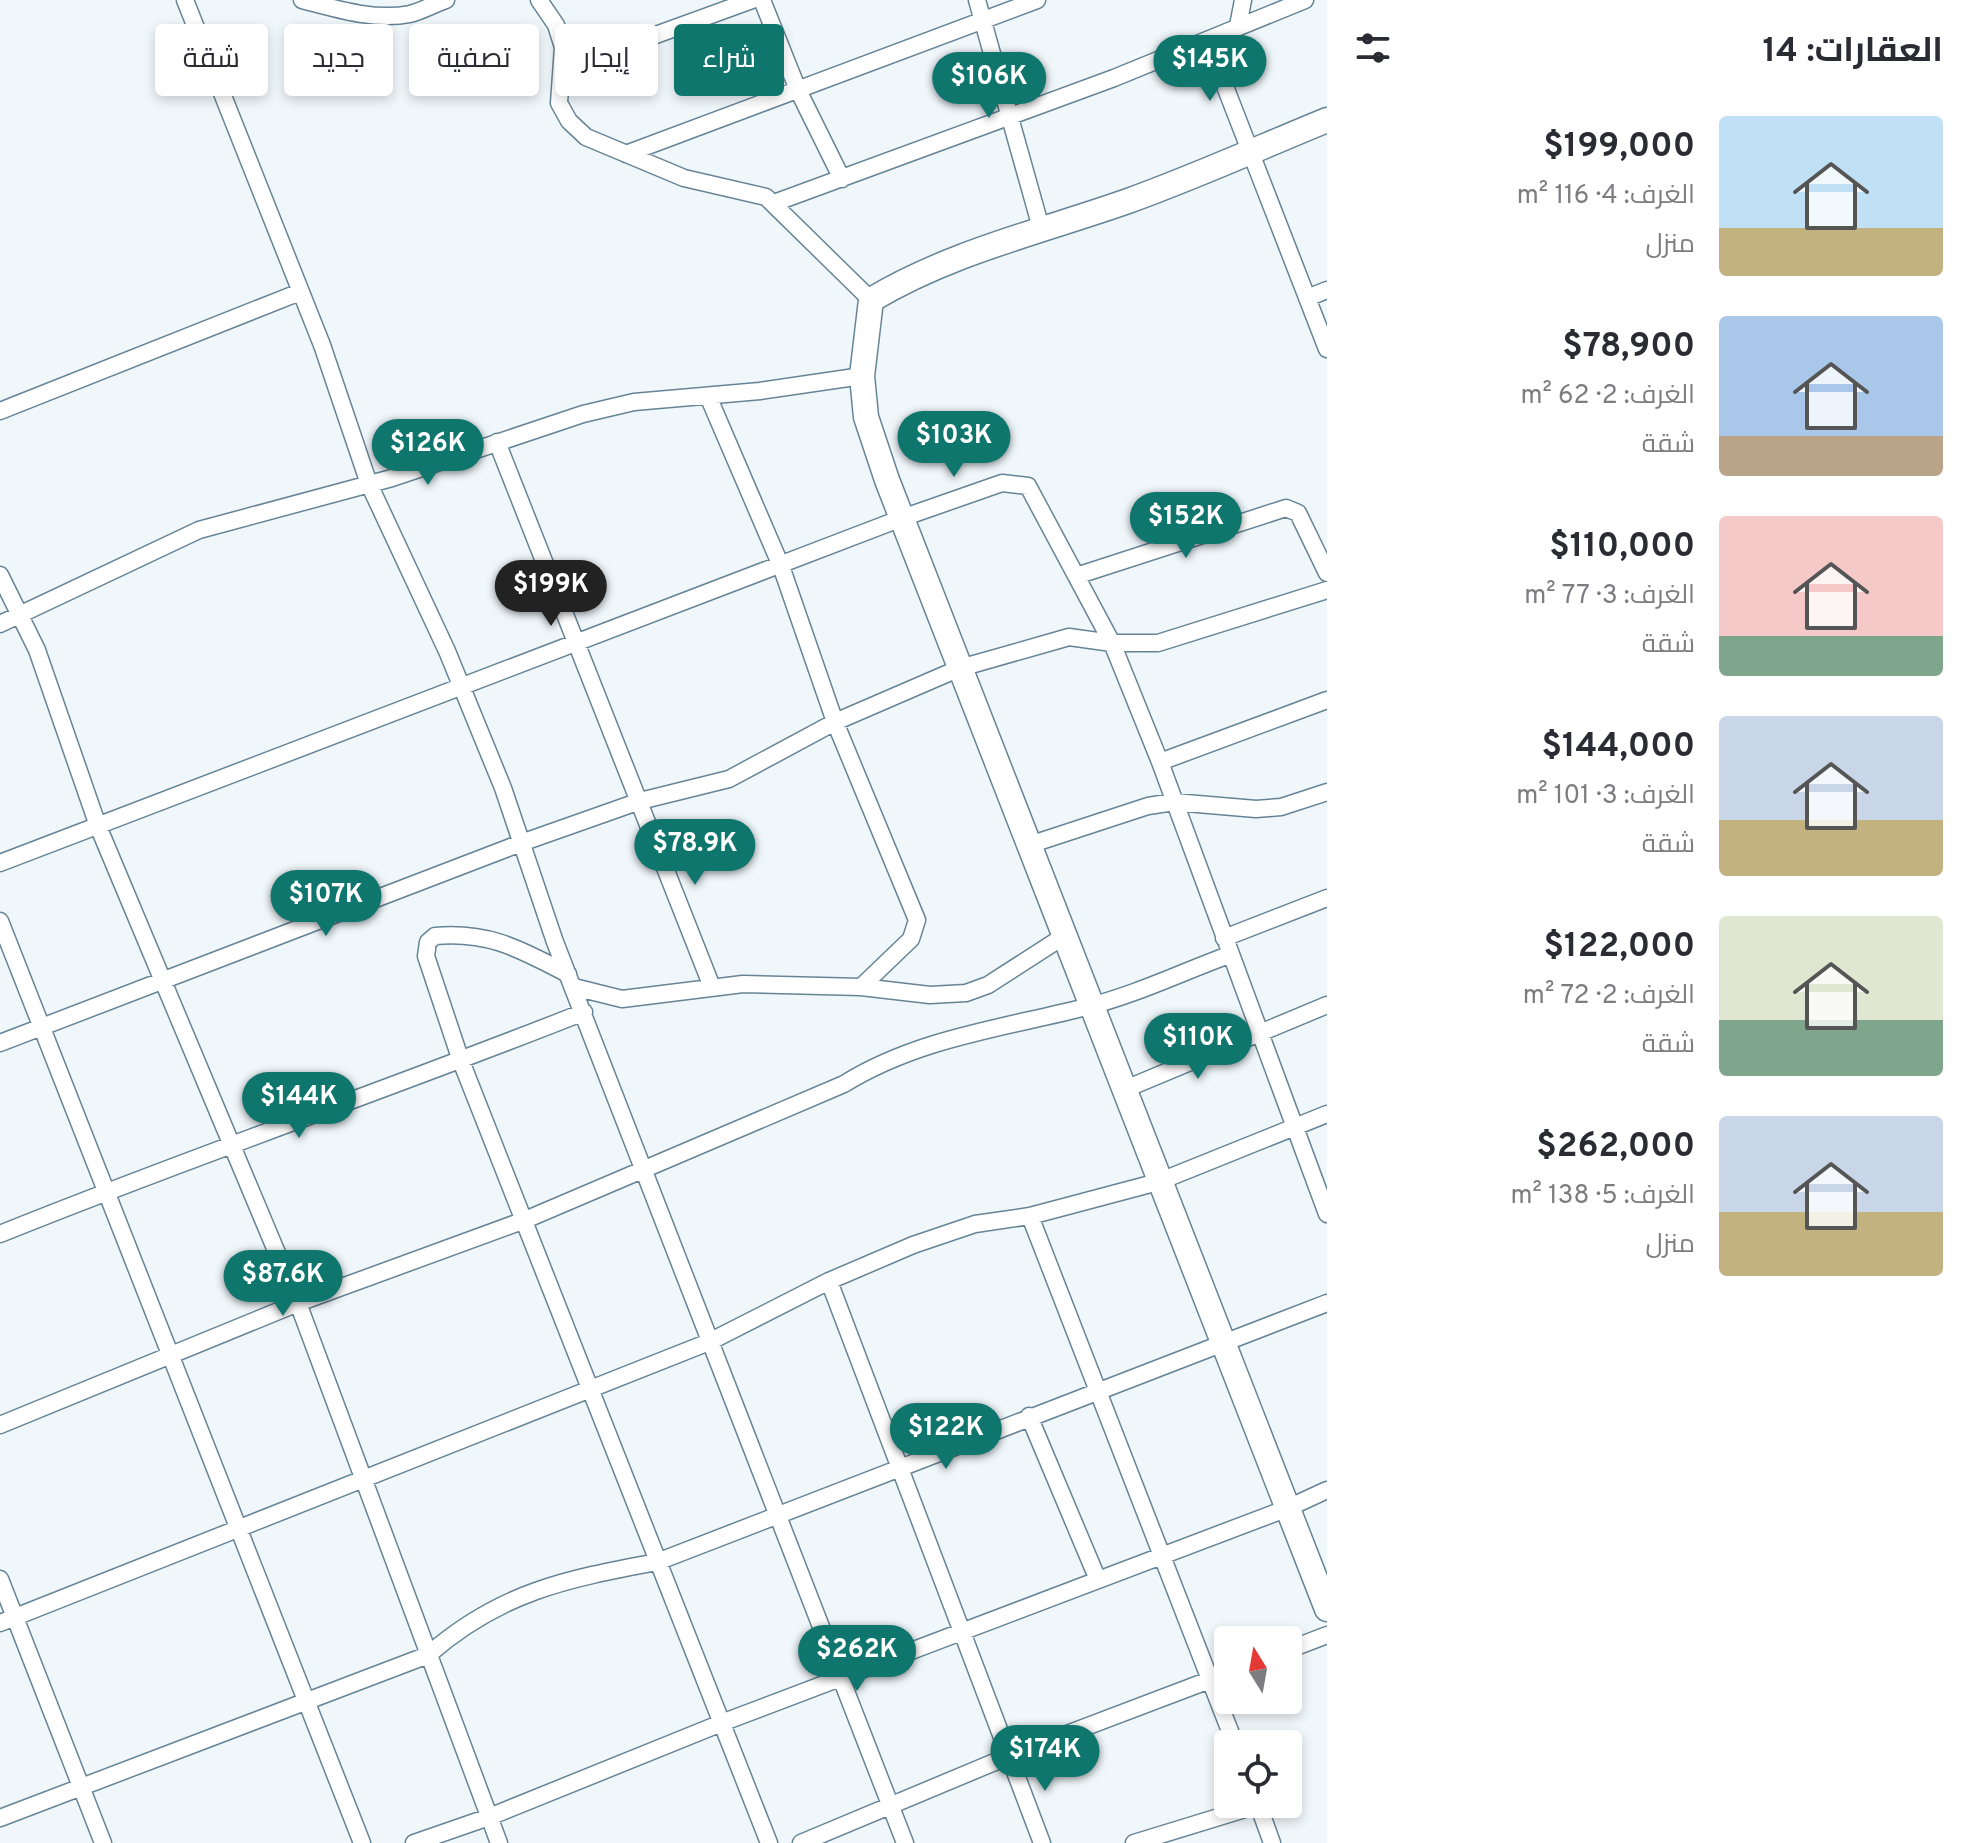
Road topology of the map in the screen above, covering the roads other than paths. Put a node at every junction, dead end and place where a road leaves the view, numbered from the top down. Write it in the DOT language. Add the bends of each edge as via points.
graph roads {
  1 [pos="185,0"];
  2 [pos="302,0"];
  3 [pos="446,0"];
  4 [pos="752,0"];
  5 [pos="762,0"];
  6 [pos="977,0"];
  7 [pos="1037,0"];
  8 [pos="1243,0"];
  9 [pos="1305,0"];
  10 [pos="537,2"];
  11 [pos="983,21"];
  12 [pos="555,24"];
  13 [pos="1238,26"];
  14 [pos="658,34"];
  15 [pos="1207,40"];
  16 [pos="798,90"];
  17 [pos="559,96"];
  18 [pos="1010,118"];
  19 [pos="1327,120"];
  20 [pos="1250,151"];
  21 [pos="626,154"];
  22 [pos="842,179"];
  23 [pos="774,203"];
  24 [pos="1041,228"];
  25 [pos="1327,290"];
  26 [pos="300,292"];
  27 [pos="1307,298"];
  28 [pos="871,300"];
  29 [pos="1327,349"];
  30 [pos="862,376"];
  31 [pos="708,396"];
  32 [pos="0,411"];
  33 [pos="497,442"];
  34 [pos="369,484"];
  35 [pos="902,518"];
  36 [pos="781,566"];
  37 [pos="1327,573"];
  38 [pos="0,575"];
  39 [pos="1076,576"];
  40 [pos="1327,590"];
  41 [pos="21,614"];
  42 [pos="0,624"];
  43 [pos="579,643"];
  44 [pos="1112,643"];
  45 [pos="960,668"];
  46 [pos="463,688"];
  47 [pos="1327,700"];
  48 [pos="835,722"];
  49 [pos="1160,762"];
  50 [pos="1327,792"];
  51 [pos="640,801"];
  52 [pos="1174,802"];
  53 [pos="98,826"];
  54 [pos="521,843"];
  55 [pos="1029,845"];
  56 [pos="0,863"];
  57 [pos="1327,898"];
  58 [pos="0,921"];
  59 [pos="1064,936"];
  60 [pos="1226,947"];
  61 [pos="162,979"];
  62 [pos="571,980"];
  63 [pos="712,987"];
  64 [pos="861,987"];
  65 [pos="1327,1005"];
  66 [pos="1091,1007"];
  67 [pos="584,1012"];
  68 [pos="41,1028"];
  69 [pos="1259,1035"];
  70 [pos="0,1043"];
  71 [pos="461,1061"];
  72 [pos="1123,1090"];
  73 [pos="1327,1114"];
  74 [pos="1295,1127"];
  75 [pos="231,1143"];
  76 [pos="644,1170"];
  77 [pos="1158,1182"];
  78 [pos="104,1192"];
  79 [pos="1327,1214"];
  80 [pos="1030,1216"];
  81 [pos="525,1220"];
  82 [pos="0,1234"];
  83 [pos="829,1281"];
  84 [pos="298,1303"];
  85 [pos="1327,1303"];
  86 [pos="709,1342"];
  87 [pos="1223,1344"];
  88 [pos="171,1353"];
  89 [pos="593,1389"];
  90 [pos="1097,1390"];
  91 [pos="1029,1416"];
  92 [pos="0,1425"];
  93 [pos="897,1469"];
  94 [pos="365,1476"];
  95 [pos="1327,1490"];
  96 [pos="1288,1508"];
  97 [pos="777,1517"];
  98 [pos="238,1526"];
  99 [pos="1161,1556"];
  100 [pos="657,1562"];
  101 [pos="0,1579"];
  102 [pos="1098,1580"];
  103 [pos="1327,1609"];
  104 [pos="8,1620"];
  105 [pos="962,1630"];
  106 [pos="1327,1635"];
  107 [pos="1302,1645"];
  108 [pos="428,1655"];
  109 [pos="839,1678"];
  110 [pos="1214,1678"];
  111 [pos="1211,1679"];
  112 [pos="305,1700"];
  113 [pos="724,1722"];
  114 [pos="1230,1730"];
  115 [pos="1009,1756"];
  116 [pos="80,1785"];
  117 [pos="891,1807"];
  118 [pos="489,1817"];
  119 [pos="0,1818"];
  120 [pos="1214,1818"];
  121 [pos="1263,1818"];
  122 [pos="103,1843"];
  123 [pos="362,1843"];
  124 [pos="414,1843"];
  125 [pos="499,1843"];
  126 [pos="769,1843"];
  127 [pos="801,1843"];
  128 [pos="905,1843"];
  129 [pos="1042,1843"];
  130 [pos="1134,1843"];
  131 [pos="1272,1843"];
  1 -- 26 [label="street"];
  2 -- 3 [label="street" via="387,15 411,14"];
  4 -- 14 [label="street"];
  5 -- 16 [label="street"];
  6 -- 11 [label="street"];
  7 -- 11 [label="street"];
  8 -- 13 [label="street"];
  9 -- 13 [label="street"];
  10 -- 12 [label="street"];
  11 -- 16 [label="street"];
  11 -- 18 [label="street"];
  13 -- 15 [label="street"];
  15 -- 18 [label="street"];
  15 -- 20 [label="street"];
  16 -- 21 [label="street"];
  16 -- 22 [label="street"];
  17 -- 21 [label="street" via="569,121 586,137"];
  18 -- 22 [label="street"];
  18 -- 24 [label="street"];
  19 -- 20 [label="street"];
  20 -- 24 [label="street" via="1130,200"];
  20 -- 27 [label="street"];
  21 -- 23 [label="street" via="684,178 757,194"];
  22 -- 23 [label="street"];
  23 -- 28 [label="street"];
  24 -- 28 [label="street" via="935,265"];
  25 -- 27 [label="street"];
  26 -- 32 [label="street"];
  26 -- 34 [label="street"];
  27 -- 29 [label="street"];
  28 -- 30 [label="street"];
  30 -- 31 [label="street"];
  30 -- 35 [label="street" via="866,417"];
  31 -- 33 [label="street" via="603,409"];
  31 -- 36 [label="street"];
  33 -- 34 [label="street"];
  33 -- 43 [label="street"];
  34 -- 41 [label="street" via="199,530"];
  34 -- 46 [label="street"];
  35 -- 36 [label="street"];
  35 -- 39 [label="street" via="1002,483 1028,486"];
  35 -- 45 [label="street"];
  36 -- 43 [label="street"];
  36 -- 48 [label="street"];
  37 -- 39 [label="street" via="1298,513 1286,508"];
  38 -- 41 [label="street"];
  39 -- 44 [label="street"];
  40 -- 44 [label="street" via="1158,643"];
  41 -- 42 [label="street"];
  41 -- 53 [label="street"];
  43 -- 46 [label="street"];
  43 -- 51 [label="street"];
  44 -- 45 [label="street" via="1069,637"];
  44 -- 49 [label="street"];
  45 -- 48 [label="street"];
  45 -- 55 [label="street"];
  46 -- 53 [label="street"];
  46 -- 54 [label="street"];
  47 -- 49 [label="street"];
  48 -- 51 [label="street" via="729,779"];
  48 -- 64 [label="street" via="917,920 911,939"];
  49 -- 52 [label="street"];
  50 -- 52 [label="street" via="1256,809"];
  51 -- 54 [label="street"];
  51 -- 63 [label="street"];
  52 -- 55 [label="street"];
  52 -- 60 [label="street"];
  53 -- 56 [label="street"];
  53 -- 61 [label="street"];
  54 -- 61 [label="street"];
  54 -- 62 [label="street"];
  55 -- 59 [label="street"];
  57 -- 60 [label="street"];
  58 -- 68 [label="street"];
  59 -- 64 [label="street" via="988,985 966,993 930,995"];
  59 -- 66 [label="street"];
  60 -- 66 [label="street"];
  60 -- 69 [label="street"];
  61 -- 68 [label="street"];
  61 -- 75 [label="street"];
  62 -- 63 [label="street" via="622,999"];
  62 -- 67 [label="street"];
  62 -- 71 [label="street" via="500,940 435,936 428,942 429,973"];
  63 -- 64 [label="street"];
  65 -- 69 [label="street"];
  66 -- 72 [label="street"];
  66 -- 76 [label="street" via="926,1046"];
  67 -- 71 [label="street"];
  67 -- 76 [label="street"];
  68 -- 70 [label="street"];
  68 -- 78 [label="street"];
  69 -- 72 [label="street"];
  69 -- 74 [label="street"];
  71 -- 75 [label="street"];
  71 -- 81 [label="street"];
  72 -- 77 [label="street"];
  73 -- 74 [label="street"];
  74 -- 77 [label="street"];
  74 -- 79 [label="street"];
  75 -- 78 [label="street"];
  75 -- 84 [label="street"];
  76 -- 81 [label="street"];
  76 -- 86 [label="street"];
  77 -- 80 [label="street"];
  77 -- 87 [label="street"];
  78 -- 82 [label="street"];
  78 -- 88 [label="street"];
  80 -- 83 [label="street" via="975,1224"];
  80 -- 90 [label="street"];
  81 -- 84 [label="street"];
  81 -- 89 [label="street"];
  83 -- 86 [label="street"];
  83 -- 93 [label="street"];
  84 -- 88 [label="street"];
  84 -- 94 [label="street"];
  85 -- 87 [label="street"];
  86 -- 89 [label="street"];
  86 -- 97 [label="street"];
  87 -- 90 [label="street"];
  87 -- 96 [label="street"];
  88 -- 92 [label="street"];
  88 -- 98 [label="street"];
  89 -- 94 [label="street"];
  89 -- 100 [label="street"];
  90 -- 91 [label="street"];
  90 -- 99 [label="street"];
  91 -- 93 [label="street"];
  91 -- 102 [label="street"];
  93 -- 97 [label="street"];
  93 -- 105 [label="street"];
  94 -- 98 [label="street"];
  94 -- 108 [label="street"];
  95 -- 96 [label="street"];
  96 -- 99 [label="street"];
  96 -- 103 [label="street"];
  97 -- 100 [label="street"];
  97 -- 109 [label="street"];
  98 -- 104 [label="street"];
  98 -- 112 [label="street"];
  99 -- 102 [label="street"];
  99 -- 111 [label="street"];
  100 -- 108 [label="street" via="567,1579 505,1602 461,1626"];
  100 -- 113 [label="street"];
  101 -- 104 [label="street"];
  102 -- 105 [label="street"];
  104 -- 116 [label="street"];
  105 -- 109 [label="street"];
  105 -- 115 [label="street"];
  106 -- 107 [label="street"];
  108 -- 112 [label="street"];
  108 -- 118 [label="street"];
  109 -- 113 [label="street"];
  109 -- 117 [label="street"];
  110 -- 111 [label="street"];
  111 -- 114 [label="street"];
  111 -- 115 [label="street"];
  112 -- 116 [label="street"];
  112 -- 123 [label="street"];
  113 -- 118 [label="street"];
  113 -- 126 [label="street"];
  115 -- 117 [label="street"];
  115 -- 129 [label="street"];
  116 -- 119 [label="street"];
  116 -- 122 [label="street"];
  117 -- 127 [label="street"];
  117 -- 128 [label="street"];
  118 -- 124 [label="street"];
  118 -- 125 [label="street"];
  120 -- 130 [label="street"];
  121 -- 131 [label="street"];
}
